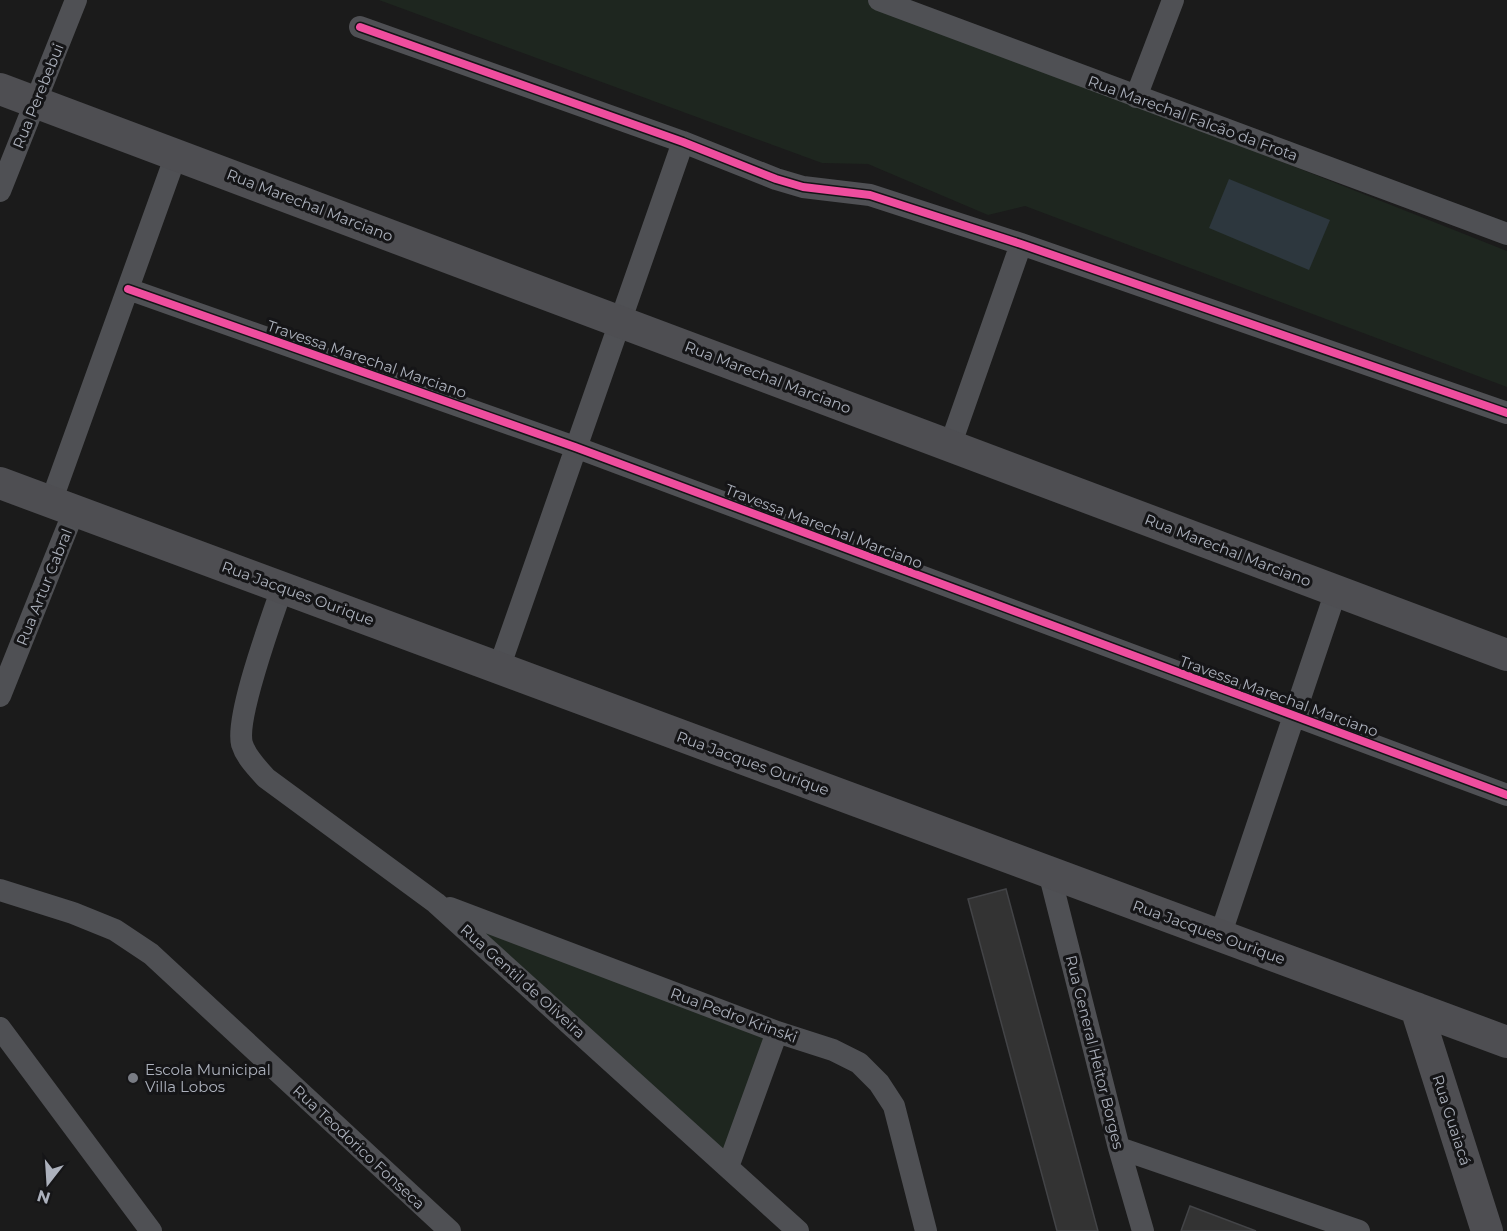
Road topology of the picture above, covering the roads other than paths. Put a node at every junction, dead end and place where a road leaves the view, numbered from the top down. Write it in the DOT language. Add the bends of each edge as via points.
graph roads {
  1 [pos="76,0"];
  2 [pos="879,0"];
  3 [pos="1173,0"];
  4 [pos="360,27"];
  5 [pos="0,89"];
  6 [pos="1136,97"];
  7 [pos="36,102"];
  8 [pos="682,142"];
  9 [pos="176,155"];
  10 [pos="0,191"];
  11 [pos="1507,234"];
  12 [pos="1021,244"];
  13 [pos="128,289"];
  14 [pos="619,322"];
  15 [pos="1507,412"];
  16 [pos="950,446"];
  17 [pos="575,447"];
  18 [pos="0,483"];
  19 [pos="63,506"];
  20 [pos="282,588"];
  21 [pos="1336,591"];
  22 [pos="1507,655"];
  23 [pos="499,668"];
  24 [pos="0,696"];
  25 [pos="1293,716"];
  26 [pos="1507,795"];
  27 [pos="1049,872"];
  28 [pos="0,890"];
  29 [pos="436,903"];
  30 [pos="1220,936"];
  31 [pos="1416,1008"];
  32 [pos="0,1028"];
  33 [pos="777,1032"];
  34 [pos="1507,1042"];
  35 [pos="1119,1148"];
  36 [pos="729,1167"];
  37 [pos="151,1231"];
  38 [pos="450,1231"];
  39 [pos="798,1231"];
  40 [pos="926,1231"];
  41 [pos="1143,1231"];
  42 [pos="1359,1231"];
  43 [pos="1487,1231"];
  1 -- 7 [label="street, Rua Perebebui"];
  2 -- 6 [label="street, Rua Marechal Falcão da Frota"];
  3 -- 6 [label="street"];
  4 -- 8 [label="street"];
  5 -- 7 [label="main road, Rua Marechal Marciano"];
  6 -- 11 [label="street, Rua Marechal Falcão da Frota"];
  7 -- 9 [label="main road, Rua Marechal Marciano"];
  7 -- 10 [label="street, Rua Perebebui"];
  8 -- 12 [label="street" via="776,179 803,187 870,195"];
  8 -- 14 [label="street"];
  9 -- 13 [label="street, Rua Artur Cabral"];
  9 -- 14 [label="main road, Rua Marechal Marciano"];
  12 -- 15 [label="street"];
  12 -- 16 [label="street"];
  13 -- 17 [label="street, Travessa Marechal Marciano"];
  13 -- 19 [label="street, Rua Artur Cabral"];
  14 -- 16 [label="main road, Rua Marechal Marciano"];
  14 -- 17 [label="street"];
  16 -- 21 [label="main road, Rua Marechal Marciano"];
  17 -- 23 [label="street"];
  17 -- 25 [label="street, Travessa Marechal Marciano"];
  18 -- 19 [label="main road, Rua Jacques Ourique"];
  19 -- 20 [label="main road, Rua Jacques Ourique"];
  19 -- 24 [label="street, Rua Artur Cabral"];
  20 -- 23 [label="main road, Rua Jacques Ourique"];
  20 -- 29 [label="street, Rua Gentil de Oliveira" via="248,695 242,743 266,778"];
  21 -- 22 [label="main road, Rua Marechal Marciano"];
  21 -- 25 [label="street"];
  23 -- 27 [label="main road, Rua Jacques Ourique"];
  25 -- 26 [label="street, Travessa Marechal Marciano"];
  25 -- 30 [label="street"];
  27 -- 30 [label="main road, Rua Jacques Ourique"];
  27 -- 35 [label="street, Rua General Heitor Borges"];
  28 -- 38 [label="street, Rua Teodorico Fonseca" via="115,930 151,954"];
  29 -- 33 [label="street, Rua Pedro Krinski"];
  29 -- 36 [label="street, Rua Gentil de Oliveira"];
  30 -- 31 [label="main road, Rua Jacques Ourique"];
  31 -- 34 [label="main road, Rua Jacques Ourique"];
  31 -- 43 [label="main road, Rua Guaiacá"];
  32 -- 37 [label="street"];
  33 -- 36 [label="street"];
  33 -- 40 [label="street, Rua Pedro Krinski" via="842,1054 859,1063 879,1083 894,1106"];
  35 -- 41 [label="street, Rua General Heitor Borges"];
  35 -- 42 [label="street"];
  36 -- 39 [label="street, Rua Gentil de Oliveira"];
}
